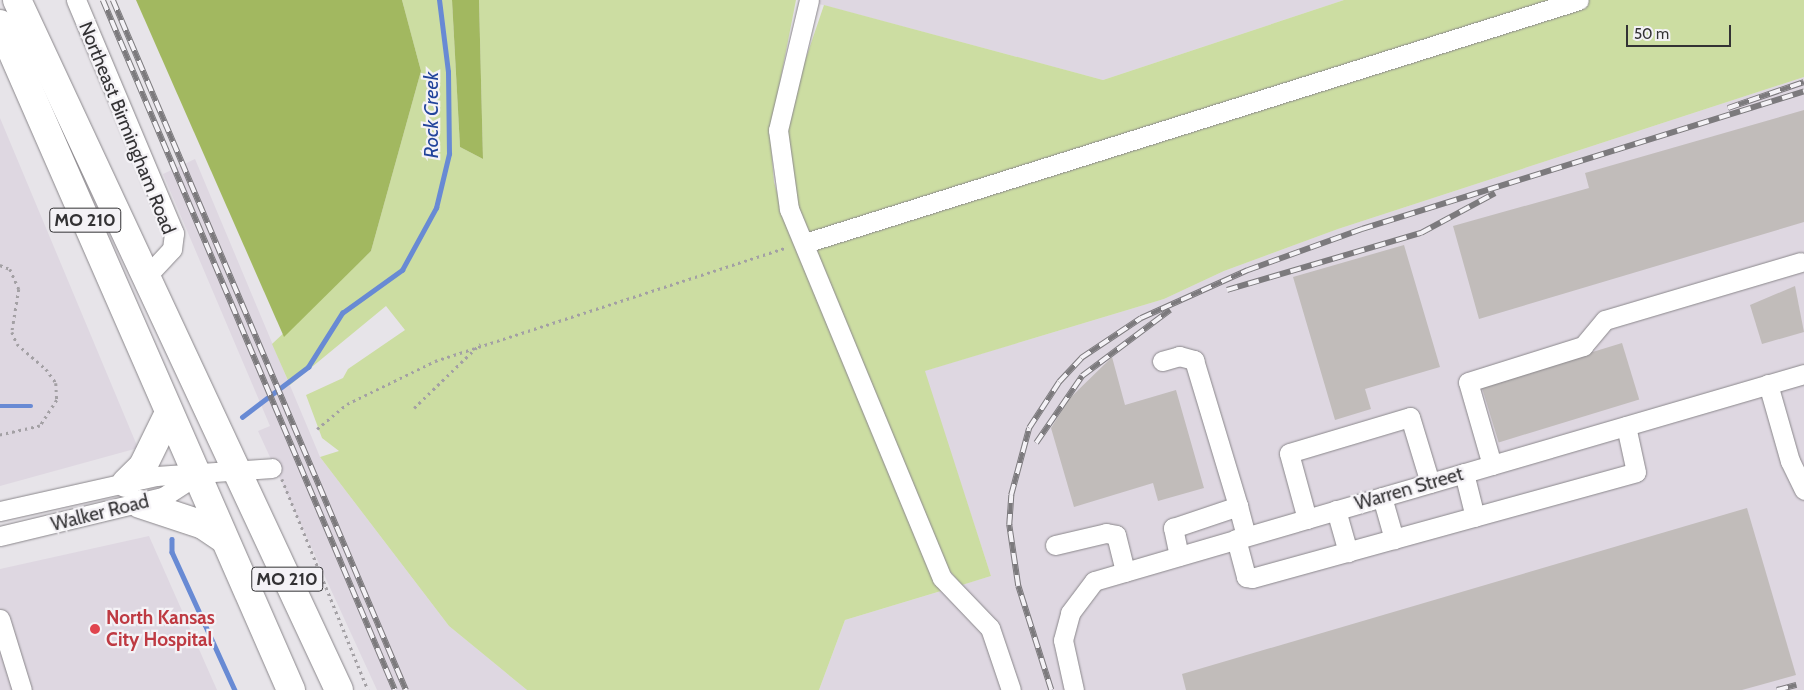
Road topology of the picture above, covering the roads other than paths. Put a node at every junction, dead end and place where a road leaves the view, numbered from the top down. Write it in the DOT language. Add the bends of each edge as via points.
graph roads {
  1 [pos="17,0"];
  2 [pos="76,0"];
  3 [pos="808,0"];
  4 [pos="1579,0"];
  5 [pos="0,24"];
  6 [pos="806,243"];
  7 [pos="1803,265"];
  8 [pos="147,276"];
  9 [pos="1162,361"];
  10 [pos="1804,374"];
  11 [pos="1768,384"];
  12 [pos="169,413"];
  13 [pos="1626,426"];
  14 [pos="1492,465"];
  15 [pos="235,468"];
  16 [pos="272,468"];
  17 [pos="1464,473"];
  18 [pos="196,476"];
  19 [pos="1430,483"];
  20 [pos="1804,490"];
  21 [pos="133,494"];
  22 [pos="1382,497"];
  23 [pos="1238,506"];
  24 [pos="1336,510"];
  25 [pos="0,511"];
  26 [pos="1475,517"];
  27 [pos="1308,518"];
  28 [pos="23,531"];
  29 [pos="0,536"];
  30 [pos="1241,538"];
  31 [pos="1394,539"];
  32 [pos="224,540"];
  33 [pos="1055,545"];
  34 [pos="0,552"];
  35 [pos="1348,552"];
  36 [pos="1180,556"];
  37 [pos="1125,572"];
  38 [pos="0,619"];
  39 [pos="22,690"];
  40 [pos="291,690"];
  41 [pos="339,690"];
  42 [pos="1011,690"];
  43 [pos="1074,690"];
  1 -- 8 [label="highway, MO 210"];
  2 -- 8 [label="street, Northeast Birmingham Road" via="174,234 172,249"];
  3 -- 6 [label="street" via="778,130 789,208"];
  4 -- 6 [label="street"];
  5 -- 12 [label="highway, MO 210"];
  6 -- 42 [label="street" via="942,578 990,628"];
  7 -- 14 [label="street" via="1605,320 1583,346 1468,382"];
  8 -- 15 [label="highway, MO 210"];
  9 -- 23 [label="street" via="1179,356 1194,360"];
  10 -- 11 [label="street, Warren Street"];
  11 -- 13 [label="street, Warren Street"];
  11 -- 20 [label="street" via="1790,461"];
  12 -- 18 [label="highway, MO 210"];
  12 -- 21 [label="highway"];
  13 -- 14 [label="street, Warren Street"];
  13 -- 26 [label="street" via="1636,472"];
  14 -- 17 [label="street, Warren Street"];
  15 -- 16 [label="street, Walker Road"];
  15 -- 18 [label="street, Walker Road"];
  15 -- 41 [label="highway, MO 210"];
  17 -- 19 [label="street, Warren Street"];
  17 -- 26 [label="street"];
  18 -- 21 [label="street, Walker Road" via="156,476"];
  18 -- 21 [label="street, Walker Road" via="163,497"];
  18 -- 32 [label="highway, MO 210"];
  19 -- 22 [label="street, Warren Street"];
  19 -- 27 [label="street" via="1410,417 1289,453"];
  21 -- 25 [label="street, Walker Road"];
  21 -- 28 [label="street, Walker Road"];
  21 -- 32 [label="highway" via="203,525"];
  22 -- 24 [label="street, Warren Street"];
  22 -- 31 [label="street"];
  23 -- 30 [label="street"];
  23 -- 36 [label="street" via="1172,528"];
  24 -- 27 [label="street, Warren Street"];
  24 -- 35 [label="street"];
  26 -- 31 [label="street"];
  27 -- 30 [label="street, Warren Street"];
  28 -- 29 [label="street, Walker Road"];
  28 -- 34 [label="street"];
  30 -- 35 [label="street" via="1246,577 1252,578"];
  30 -- 36 [label="street, Warren Street"];
  31 -- 35 [label="street"];
  32 -- 40 [label="highway, MO 210"];
  33 -- 37 [label="street" via="1106,533 1116,535"];
  36 -- 37 [label="street, Warren Street"];
  37 -- 43 [label="street, Warren Street" via="1094,581 1080,596 1066,623 1064,655"];
  38 -- 39 [label="street"];
}
